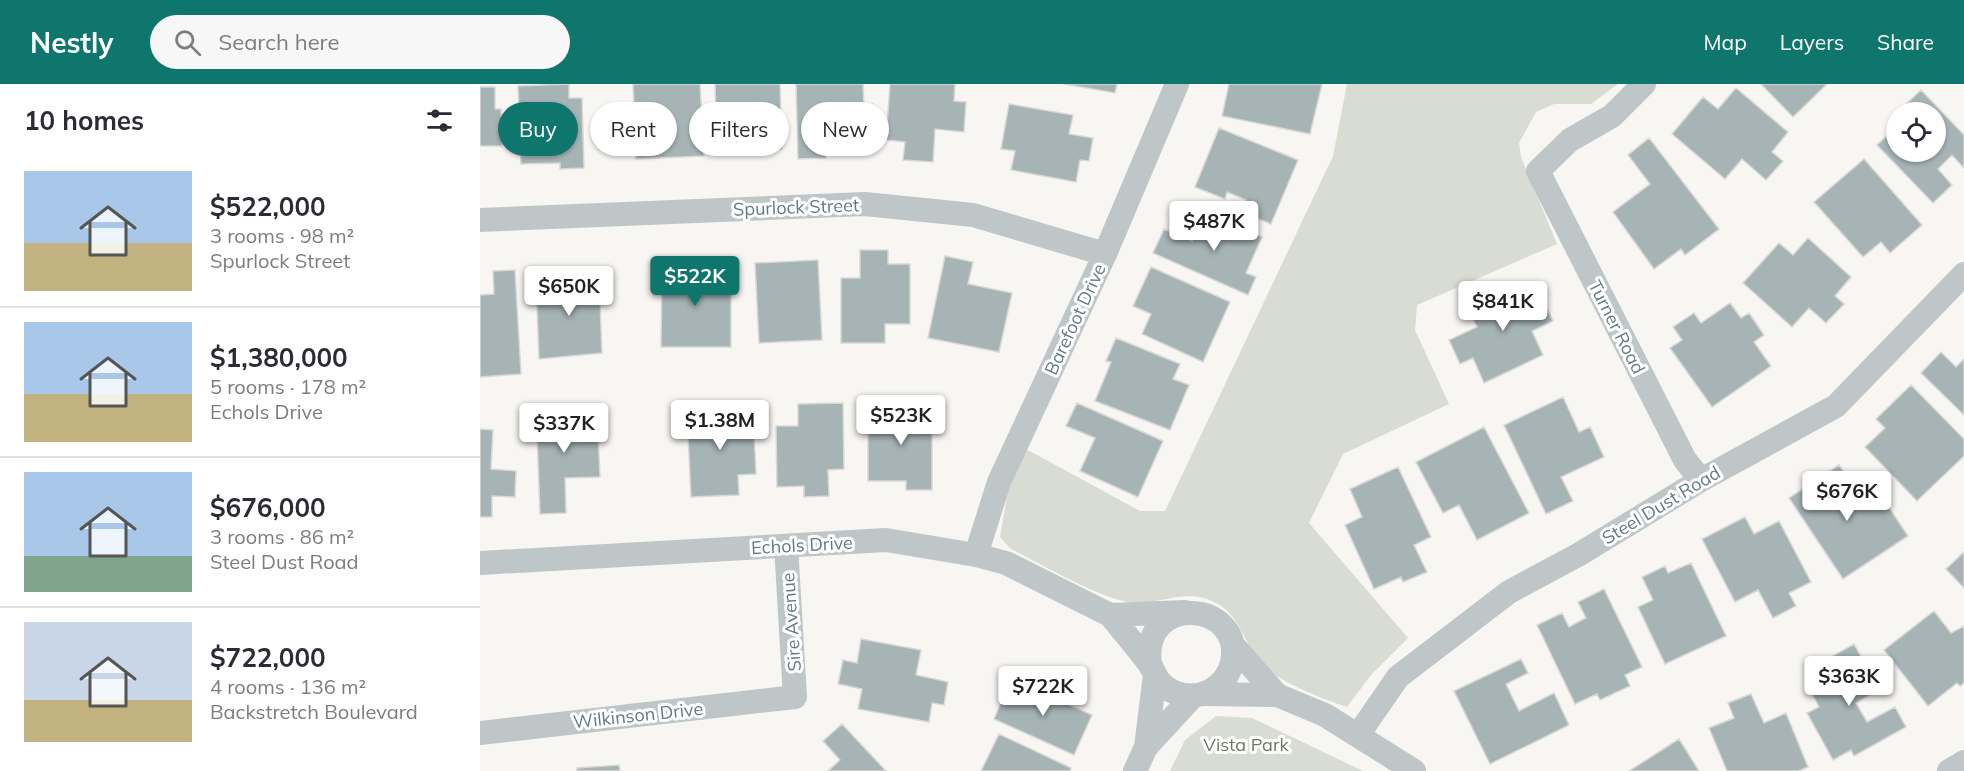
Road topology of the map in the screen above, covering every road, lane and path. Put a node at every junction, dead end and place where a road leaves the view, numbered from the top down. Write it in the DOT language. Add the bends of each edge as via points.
graph roads {
  1 [pos="1177,84"];
  2 [pos="1644,84"];
  3 [pos="480,220"];
  4 [pos="1105,254"];
  5 [pos="1964,274"];
  6 [pos="1701,480"];
  7 [pos="786,546"];
  8 [pos="976,555"];
  9 [pos="480,563"];
  10 [pos="1185,612"];
  11 [pos="1110,615"];
  12 [pos="1232,644"];
  13 [pos="1152,670"];
  14 [pos="1199,695"];
  15 [pos="1277,695"];
  16 [pos="795,697"];
  17 [pos="480,733"];
  18 [pos="1358,735"];
  19 [pos="1146,747"];
  20 [pos="1964,762"];
  21 [pos="1135,771"];
  22 [pos="1414,771"];
  23 [pos="1949,771"];
  1 -- 4 [label="street, Barefoot Drive"];
  2 -- 6 [label="street, Turner Road" via="1612,116 1570,140 1538,171 1685,460"];
  3 -- 4 [label="street, Spurlock Street" via="865,204 974,214"];
  4 -- 8 [label="street, Barefoot Drive" via="999,482"];
  5 -- 6 [label="street, Steel Dust Road" via="1836,406"];
  6 -- 18 [label="street, Steel Dust Road" via="1509,592 1398,677"];
  7 -- 8 [label="street, Echols Drive" via="886,540"];
  7 -- 9 [label="street, Echols Drive"];
  7 -- 16 [label="street, Sire Avenue"];
  8 -- 11 [label="street, Echols Drive" via="1006,563"];
  10 -- 11 [label="street, Echols Drive"];
  10 -- 12 [label="street" via="1219,622"];
  10 -- 13 [label="street" via="1155,631 1150,642"];
  11 -- 13 [label="street, Echols Drive"];
  12 -- 14 [label="street" via="1228,674 1216,688"];
  12 -- 15 [label="street"];
  13 -- 14 [label="street" via="1171,691"];
  13 -- 19 [label="street"];
  14 -- 15 [label="street"];
  14 -- 19 [label="street"];
  15 -- 18 [label="street" via="1325,715"];
  16 -- 17 [label="street, Wilkinson Drive"];
  18 -- 22 [label="street"];
  19 -- 21 [label="street"];
  20 -- 23 [label="street"];
}
